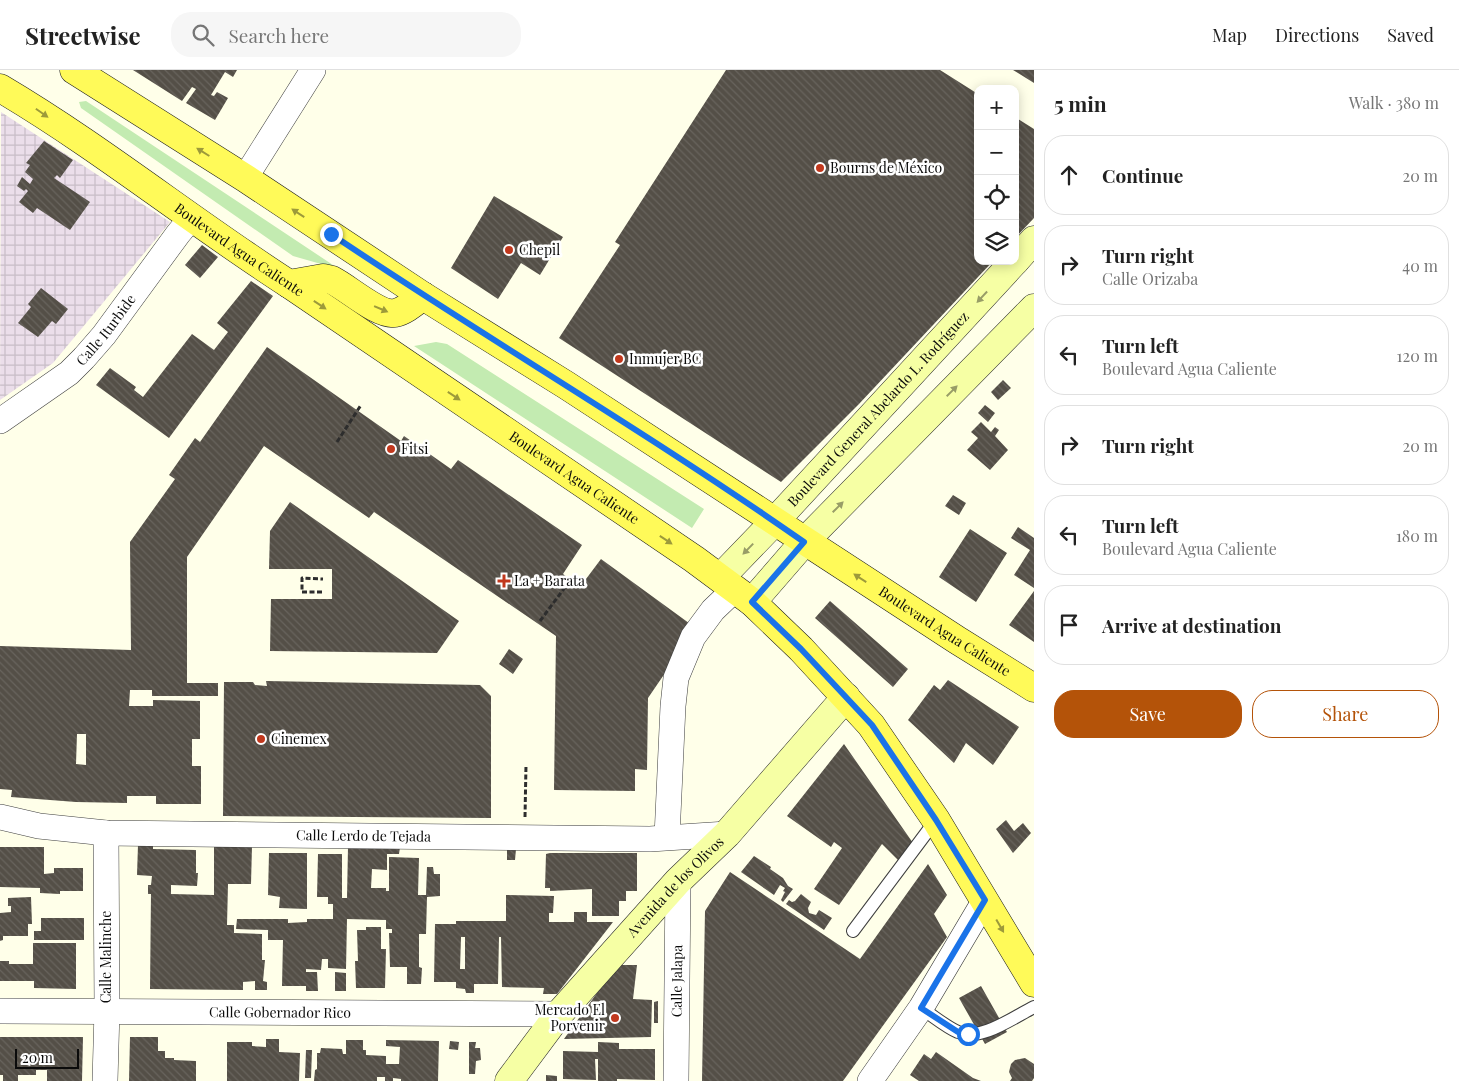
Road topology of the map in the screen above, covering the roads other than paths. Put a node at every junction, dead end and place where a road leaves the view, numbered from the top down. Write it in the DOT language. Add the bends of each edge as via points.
graph roads {
  1 [pos="74,70"];
  2 [pos="313,70"];
  3 [pos="1,91"];
  4 [pos="245,178"];
  5 [pos="192,217"];
  6 [pos="1034,240"];
  7 [pos="1019,257"];
  8 [pos="1011,265"];
  9 [pos="289,284"];
  10 [pos="423,296"];
  11 [pos="1034,308"];
  12 [pos="0,421"];
  13 [pos="775,522"];
  14 [pos="804,542"];
  15 [pos="736,589"];
  16 [pos="1034,688"];
  17 [pos="846,697"];
  18 [pos="0,817"];
  19 [pos="936,820"];
  20 [pos="106,833"];
  21 [pos="727,834"];
  22 [pos="667,837"];
  23 [pos="678,881"];
  24 [pos="985,900"];
  25 [pos="853,931"];
  26 [pos="1034,983"];
  27 [pos="1034,1007"];
  28 [pos="921,1008"];
  29 [pos="106,1010"];
  30 [pos="0,1011"];
  31 [pos="559,1014"];
  32 [pos="105,1081"];
  33 [pos="509,1081"];
  34 [pos="676,1081"];
  35 [pos="870,1081"];
  4 -- 1 [label="main road, Boulevard Agua Caliente, one-way"];
  2 -- 4 [label="street"];
  3 -- 5 [label="main road, Boulevard Agua Caliente, one-way" via="33,108"];
  10 -- 4 [label="main road, Boulevard Agua Caliente, one-way"];
  5 -- 9 [label="main road, Boulevard Agua Caliente"];
  5 -- 12 [label="street, Calle Iturbide" via="84,358 69,373"];
  6 -- 7 [label="main road, Boulevard General Abelardo L. Rodríguez"];
  8 -- 13 [label="main road, Boulevard General Abelardo L. Rodríguez, one-way"];
  9 -- 10 [label="main road, one-way" via="324,278 332,280 387,313 403,310"];
  9 -- 15 [label="main road, Boulevard Agua Caliente, one-way"];
  10 -- 13 [label="main road, Boulevard Agua Caliente"];
  14 -- 11 [label="main road, one-way"];
  13 -- 14 [label="main road, Boulevard Agua Caliente"];
  13 -- 15 [label="main road, Boulevard General Abelardo L. Rodríguez, one-way"];
  14 -- 15 [label="main road"];
  16 -- 14 [label="main road, Boulevard Agua Caliente, one-way"];
  15 -- 17 [label="main road, Boulevard Agua Caliente" via="801,649"];
  15 -- 22 [label="street" via="713,610 693,637 676,678"];
  17 -- 19 [label="main road, Boulevard Agua Caliente" via="872,725"];
  17 -- 21 [label="main road, Avenida de los Olivos"];
  18 -- 20 [label="street, Calle Lerdo de Tejada" via="40,826"];
  19 -- 24 [label="main road, Boulevard Agua Caliente"];
  19 -- 25 [label="lane"];
  20 -- 22 [label="street, Calle Lerdo de Tejada"];
  20 -- 29 [label="street, Calle Malinche"];
  21 -- 22 [label="street, Calle Lerdo de Tejada"];
  21 -- 23 [label="main road, Avenida de los Olivos"];
  23 -- 31 [label="main road, Avenida de los Olivos"];
  23 -- 34 [label="street, Calle Jalapa"];
  24 -- 26 [label="main road, Boulevard Agua Caliente, one-way"];
  24 -- 28 [label="street"];
  27 -- 28 [label="lane" via="975,1034 958,1032"];
  28 -- 35 [label="street"];
  29 -- 30 [label="street, Calle Gobernador Rico"];
  29 -- 31 [label="street, Calle Gobernador Rico"];
  29 -- 32 [label="street, Calle Malinche"];
  31 -- 33 [label="main road, Avenida de los Olivos"];
}
